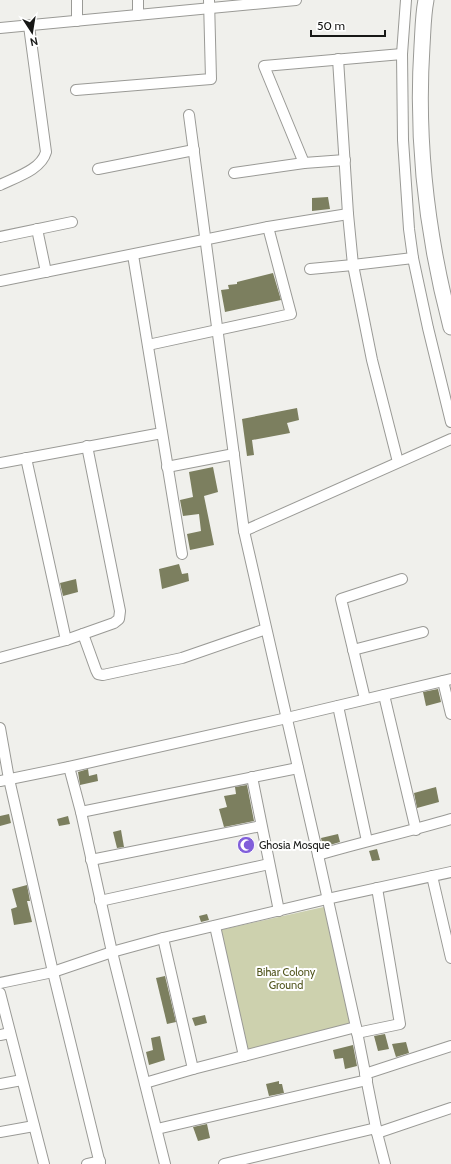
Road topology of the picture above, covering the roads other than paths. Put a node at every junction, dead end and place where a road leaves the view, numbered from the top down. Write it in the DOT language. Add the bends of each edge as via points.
graph roads {
  1 [pos="77,0"];
  2 [pos="138,0"];
  3 [pos="296,0"];
  4 [pos="406,0"];
  5 [pos="426,0"];
  6 [pos="275,1"];
  7 [pos="209,4"];
  8 [pos="138,15"];
  9 [pos="77,21"];
  10 [pos="29,26"];
  11 [pos="0,28"];
  12 [pos="402,54"];
  13 [pos="338,59"];
  14 [pos="76,90"];
  15 [pos="189,115"];
  16 [pos="194,150"];
  17 [pos="345,160"];
  18 [pos="304,163"];
  19 [pos="98,169"];
  20 [pos="234,172"];
  21 [pos="0,186"];
  22 [pos="348,214"];
  23 [pos="72,222"];
  24 [pos="268,227"];
  25 [pos="37,229"];
  26 [pos="0,237"];
  27 [pos="205,240"];
  28 [pos="133,254"];
  29 [pos="413,258"];
  30 [pos="353,265"];
  31 [pos="310,269"];
  32 [pos="46,272"];
  33 [pos="0,281"];
  34 [pos="451,327"];
  35 [pos="217,330"];
  36 [pos="148,345"];
  37 [pos="451,422"];
  38 [pos="162,433"];
  39 [pos="451,439"];
  40 [pos="87,446"];
  41 [pos="234,454"];
  42 [pos="26,458"];
  43 [pos="398,462"];
  44 [pos="0,463"];
  45 [pos="167,467"];
  46 [pos="244,532"];
  47 [pos="182,554"];
  48 [pos="402,579"];
  49 [pos="266,630"];
  50 [pos="423,632"];
  51 [pos="83,634"];
  52 [pos="66,640"];
  53 [pos="353,650"];
  54 [pos="0,658"];
  55 [pos="447,680"];
  56 [pos="384,695"];
  57 [pos="365,700"];
  58 [pos="338,706"];
  59 [pos="451,714"];
  60 [pos="287,718"];
  61 [pos="0,728"];
  62 [pos="69,767"];
  63 [pos="298,768"];
  64 [pos="252,777"];
  65 [pos="4,780"];
  66 [pos="81,812"];
  67 [pos="451,819"];
  68 [pos="261,826"];
  69 [pos="416,830"];
  70 [pos="367,841"];
  71 [pos="318,855"];
  72 [pos="91,860"];
  73 [pos="269,864"];
  74 [pos="451,872"];
  75 [pos="432,876"];
  76 [pos="376,888"];
  77 [pos="328,899"];
  78 [pos="100,901"];
  79 [pos="279,911"];
  80 [pos="215,926"];
  81 [pos="163,938"];
  82 [pos="112,952"];
  83 [pos="451,958"];
  84 [pos="53,972"];
  85 [pos="0,983"];
  86 [pos="0,993"];
  87 [pos="357,1030"];
  88 [pos="5,1034"];
  89 [pos="451,1046"];
  90 [pos="244,1056"];
  91 [pos="193,1069"];
  92 [pos="366,1077"];
  93 [pos="22,1080"];
  94 [pos="144,1083"];
  95 [pos="0,1084"];
  96 [pos="451,1108"];
  97 [pos="34,1126"];
  98 [pos="156,1129"];
  99 [pos="376,1131"];
  100 [pos="0,1132"];
  101 [pos="100,1163"];
  102 [pos="44,1164"];
  103 [pos="88,1164"];
  104 [pos="166,1164"];
  105 [pos="224,1164"];
  106 [pos="385,1164"];
  1 -- 9 [label="street"];
  2 -- 8 [label="street"];
  3 -- 6 [label="street"];
  4 -- 12 [label="street"];
  5 -- 34 [label="main road" via="420,84 423,163 433,240"];
  6 -- 7 [label="street"];
  7 -- 8 [label="street"];
  7 -- 14 [label="street" via="210,79"];
  8 -- 9 [label="street"];
  9 -- 10 [label="street"];
  10 -- 11 [label="street"];
  10 -- 21 [label="street" via="46,152 44,159 36,167"];
  12 -- 13 [label="street"];
  12 -- 29 [label="street" via="403,140"];
  13 -- 17 [label="street"];
  13 -- 18 [label="street" via="264,66"];
  15 -- 16 [label="street"];
  16 -- 19 [label="street"];
  16 -- 27 [label="street"];
  17 -- 18 [label="street"];
  17 -- 22 [label="street"];
  18 -- 20 [label="street"];
  22 -- 24 [label="street"];
  22 -- 30 [label="street"];
  23 -- 25 [label="street"];
  24 -- 27 [label="street"];
  24 -- 35 [label="street" via="291,314"];
  25 -- 26 [label="street"];
  25 -- 32 [label="street"];
  27 -- 28 [label="street"];
  27 -- 35 [label="street"];
  28 -- 32 [label="street"];
  28 -- 36 [label="street"];
  29 -- 30 [label="street"];
  29 -- 37 [label="street"];
  30 -- 31 [label="street"];
  30 -- 43 [label="street" via="372,360"];
  32 -- 33 [label="street"];
  35 -- 36 [label="street"];
  35 -- 41 [label="street"];
  36 -- 38 [label="street"];
  38 -- 40 [label="street"];
  38 -- 45 [label="street"];
  39 -- 43 [label="street"];
  40 -- 42 [label="street"];
  40 -- 51 [label="street" via="120,611 119,619 114,623"];
  41 -- 45 [label="street"];
  41 -- 46 [label="street"];
  42 -- 44 [label="street"];
  42 -- 52 [label="street"];
  43 -- 46 [label="street"];
  45 -- 47 [label="street"];
  46 -- 49 [label="street"];
  48 -- 53 [label="street" via="341,599"];
  49 -- 51 [label="street" via="182,658 103,675 98,674 96,670"];
  49 -- 60 [label="street"];
  50 -- 53 [label="street"];
  51 -- 52 [label="street"];
  52 -- 54 [label="street"];
  53 -- 57 [label="street"];
  55 -- 56 [label="street"];
  55 -- 59 [label="street"];
  56 -- 57 [label="street"];
  56 -- 69 [label="street"];
  57 -- 58 [label="street"];
  58 -- 60 [label="street"];
  58 -- 70 [label="street"];
  60 -- 62 [label="street"];
  60 -- 63 [label="street"];
  61 -- 65 [label="street"];
  62 -- 65 [label="street"];
  62 -- 66 [label="street"];
  63 -- 64 [label="street"];
  63 -- 71 [label="street"];
  64 -- 66 [label="street"];
  64 -- 68 [label="street"];
  65 -- 84 [label="street"];
  66 -- 72 [label="street"];
  67 -- 69 [label="street"];
  68 -- 72 [label="street"];
  68 -- 73 [label="street"];
  69 -- 70 [label="street"];
  70 -- 71 [label="street"];
  71 -- 77 [label="street"];
  72 -- 78 [label="street"];
  73 -- 78 [label="street"];
  73 -- 79 [label="street"];
  74 -- 75 [label="street"];
  75 -- 76 [label="street"];
  75 -- 83 [label="street"];
  76 -- 77 [label="street"];
  76 -- 87 [label="street" via="400,1024"];
  77 -- 79 [label="street"];
  77 -- 87 [label="street"];
  78 -- 82 [label="street"];
  79 -- 80 [label="street"];
  80 -- 81 [label="street"];
  80 -- 90 [label="street"];
  81 -- 82 [label="street"];
  81 -- 91 [label="street"];
  82 -- 84 [label="street"];
  82 -- 94 [label="street"];
  84 -- 85 [label="street"];
  84 -- 101 [label="street"];
  86 -- 88 [label="street"];
  87 -- 90 [label="street"];
  87 -- 92 [label="street"];
  88 -- 93 [label="street"];
  89 -- 92 [label="street"];
  90 -- 91 [label="street"];
  91 -- 94 [label="street"];
  92 -- 98 [label="street"];
  92 -- 99 [label="street"];
  93 -- 95 [label="street"];
  93 -- 97 [label="street"];
  94 -- 98 [label="street"];
  96 -- 99 [label="street"];
  97 -- 100 [label="street"];
  97 -- 102 [label="street"];
  98 -- 104 [label="street"];
  99 -- 105 [label="street"];
  99 -- 106 [label="street"];
  101 -- 103 [label="street"];
}
